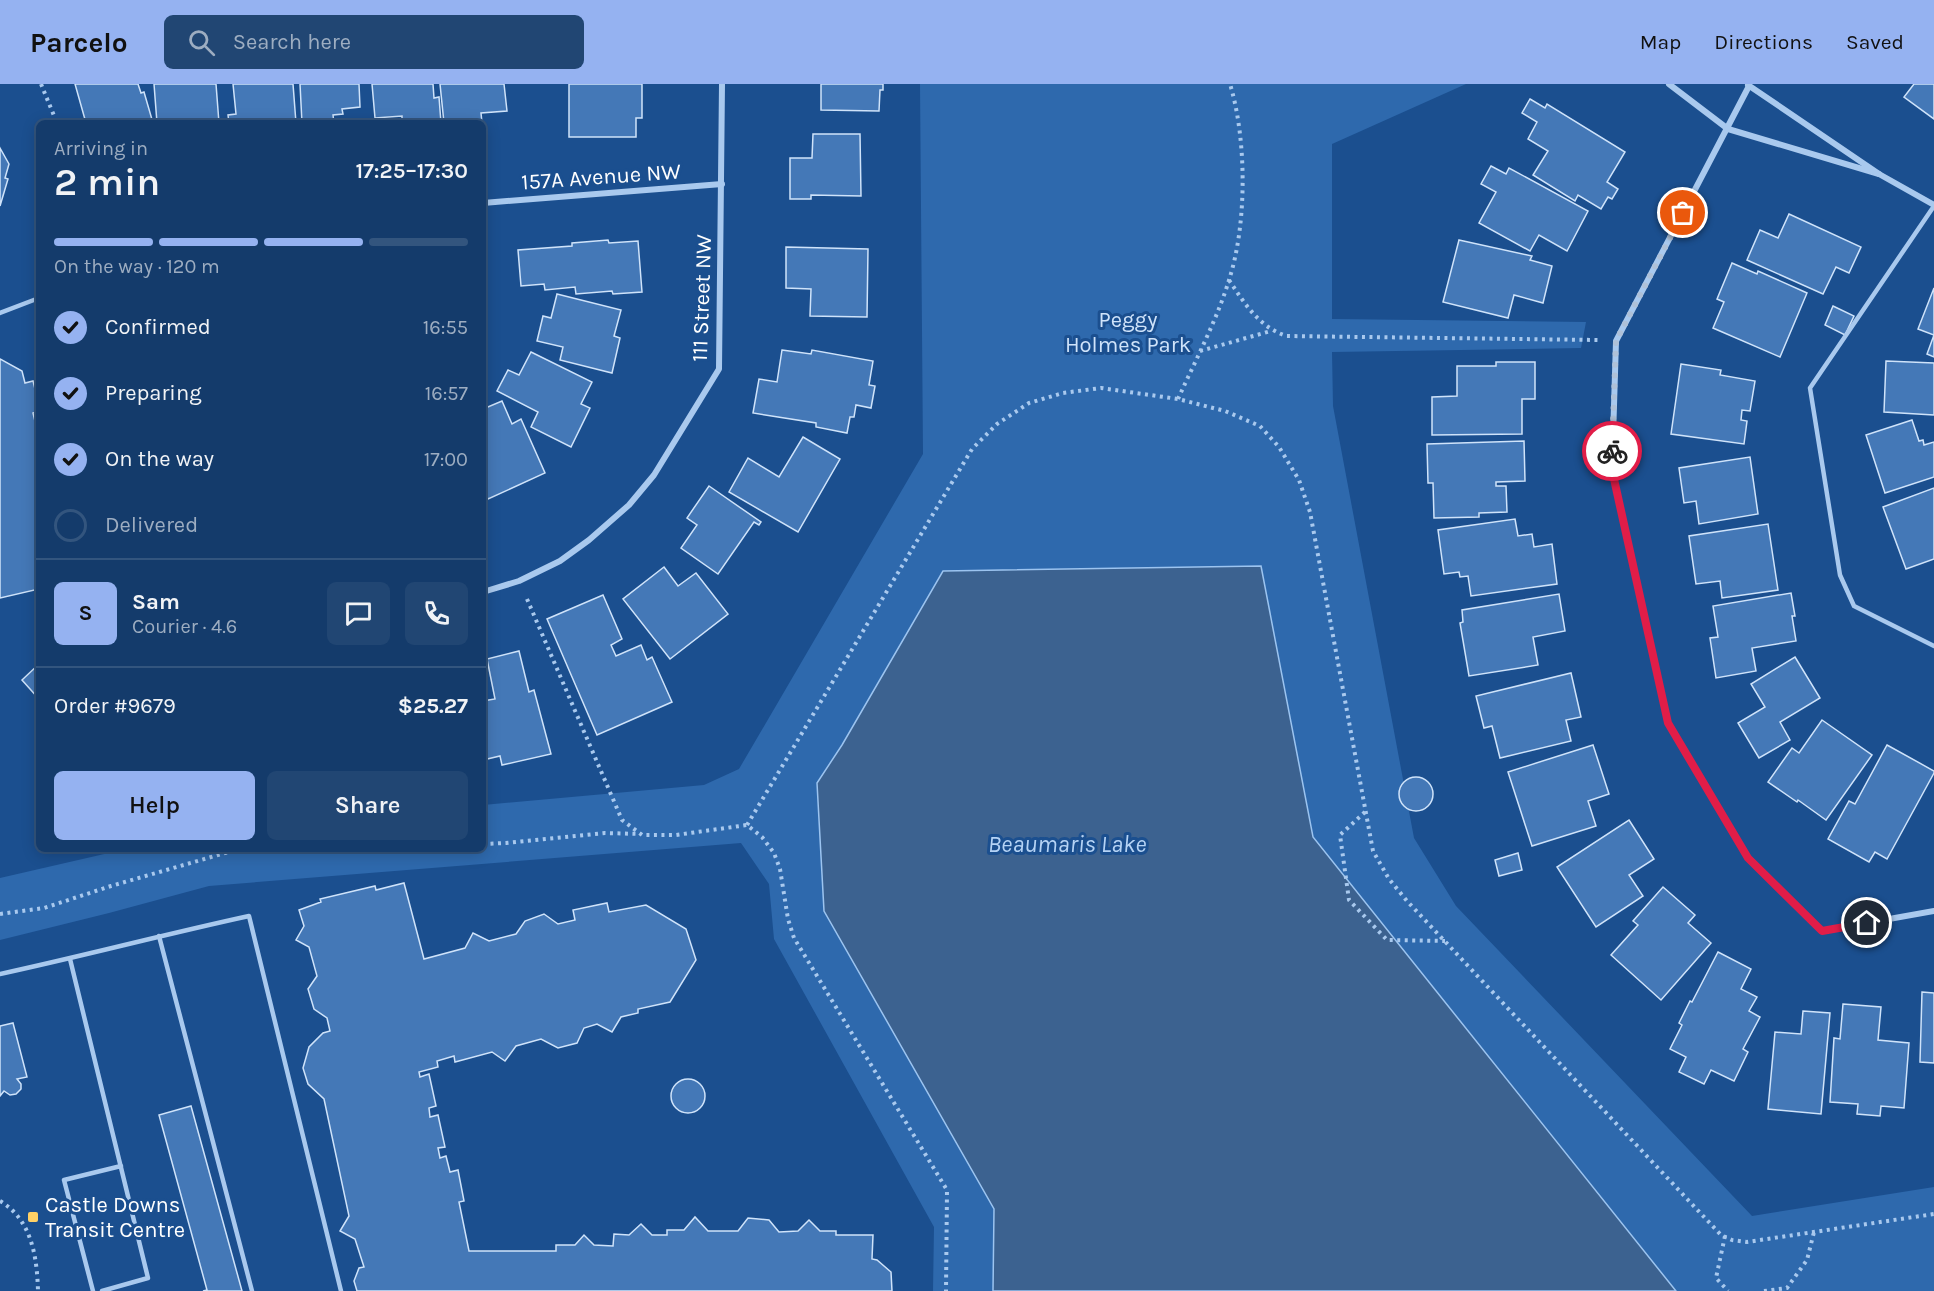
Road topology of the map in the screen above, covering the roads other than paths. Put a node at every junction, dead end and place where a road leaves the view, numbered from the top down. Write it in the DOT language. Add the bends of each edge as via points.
graph roads {
  1 [pos="722,84"];
  2 [pos="1669,84"];
  3 [pos="1748,85"];
  4 [pos="1728,129"];
  5 [pos="1879,174"];
  6 [pos="722,184"];
  7 [pos="486,203"];
  8 [pos="1934,206"];
  9 [pos="36,299"];
  10 [pos="0,313"];
  11 [pos="486,591"];
  12 [pos="1934,645"];
  13 [pos="1934,911"];
  14 [pos="159,936"];
  15 [pos="70,959"];
  16 [pos="0,974"];
  17 [pos="120,1166"];
  18 [pos="93,1291"];
  19 [pos="102,1291"];
  20 [pos="252,1291"];
  21 [pos="341,1291"];
  1 -- 6 [label="street, 111 Street NW"];
  2 -- 4 [label="street"];
  3 -- 4 [label="street"];
  3 -- 5 [label="street"];
  4 -- 5 [label="street"];
  4 -- 13 [label="street" via="1616,341 1612,470 1668,723 1748,858 1822,931"];
  5 -- 8 [label="street"];
  6 -- 7 [label="street, 157A Avenue NW"];
  6 -- 11 [label="street, 111 Street NW" via="719,369 654,475 629,505 560,561 519,582"];
  8 -- 12 [label="lane" via="1810,388 1840,575 1854,606"];
  9 -- 10 [label="lane"];
  14 -- 15 [label="lane"];
  14 -- 20 [label="lane"];
  14 -- 21 [label="lane" via="249,915"];
  15 -- 16 [label="lane"];
  15 -- 17 [label="lane"];
  17 -- 18 [label="lane" via="64,1180"];
  17 -- 19 [label="lane" via="148,1278"];
}
